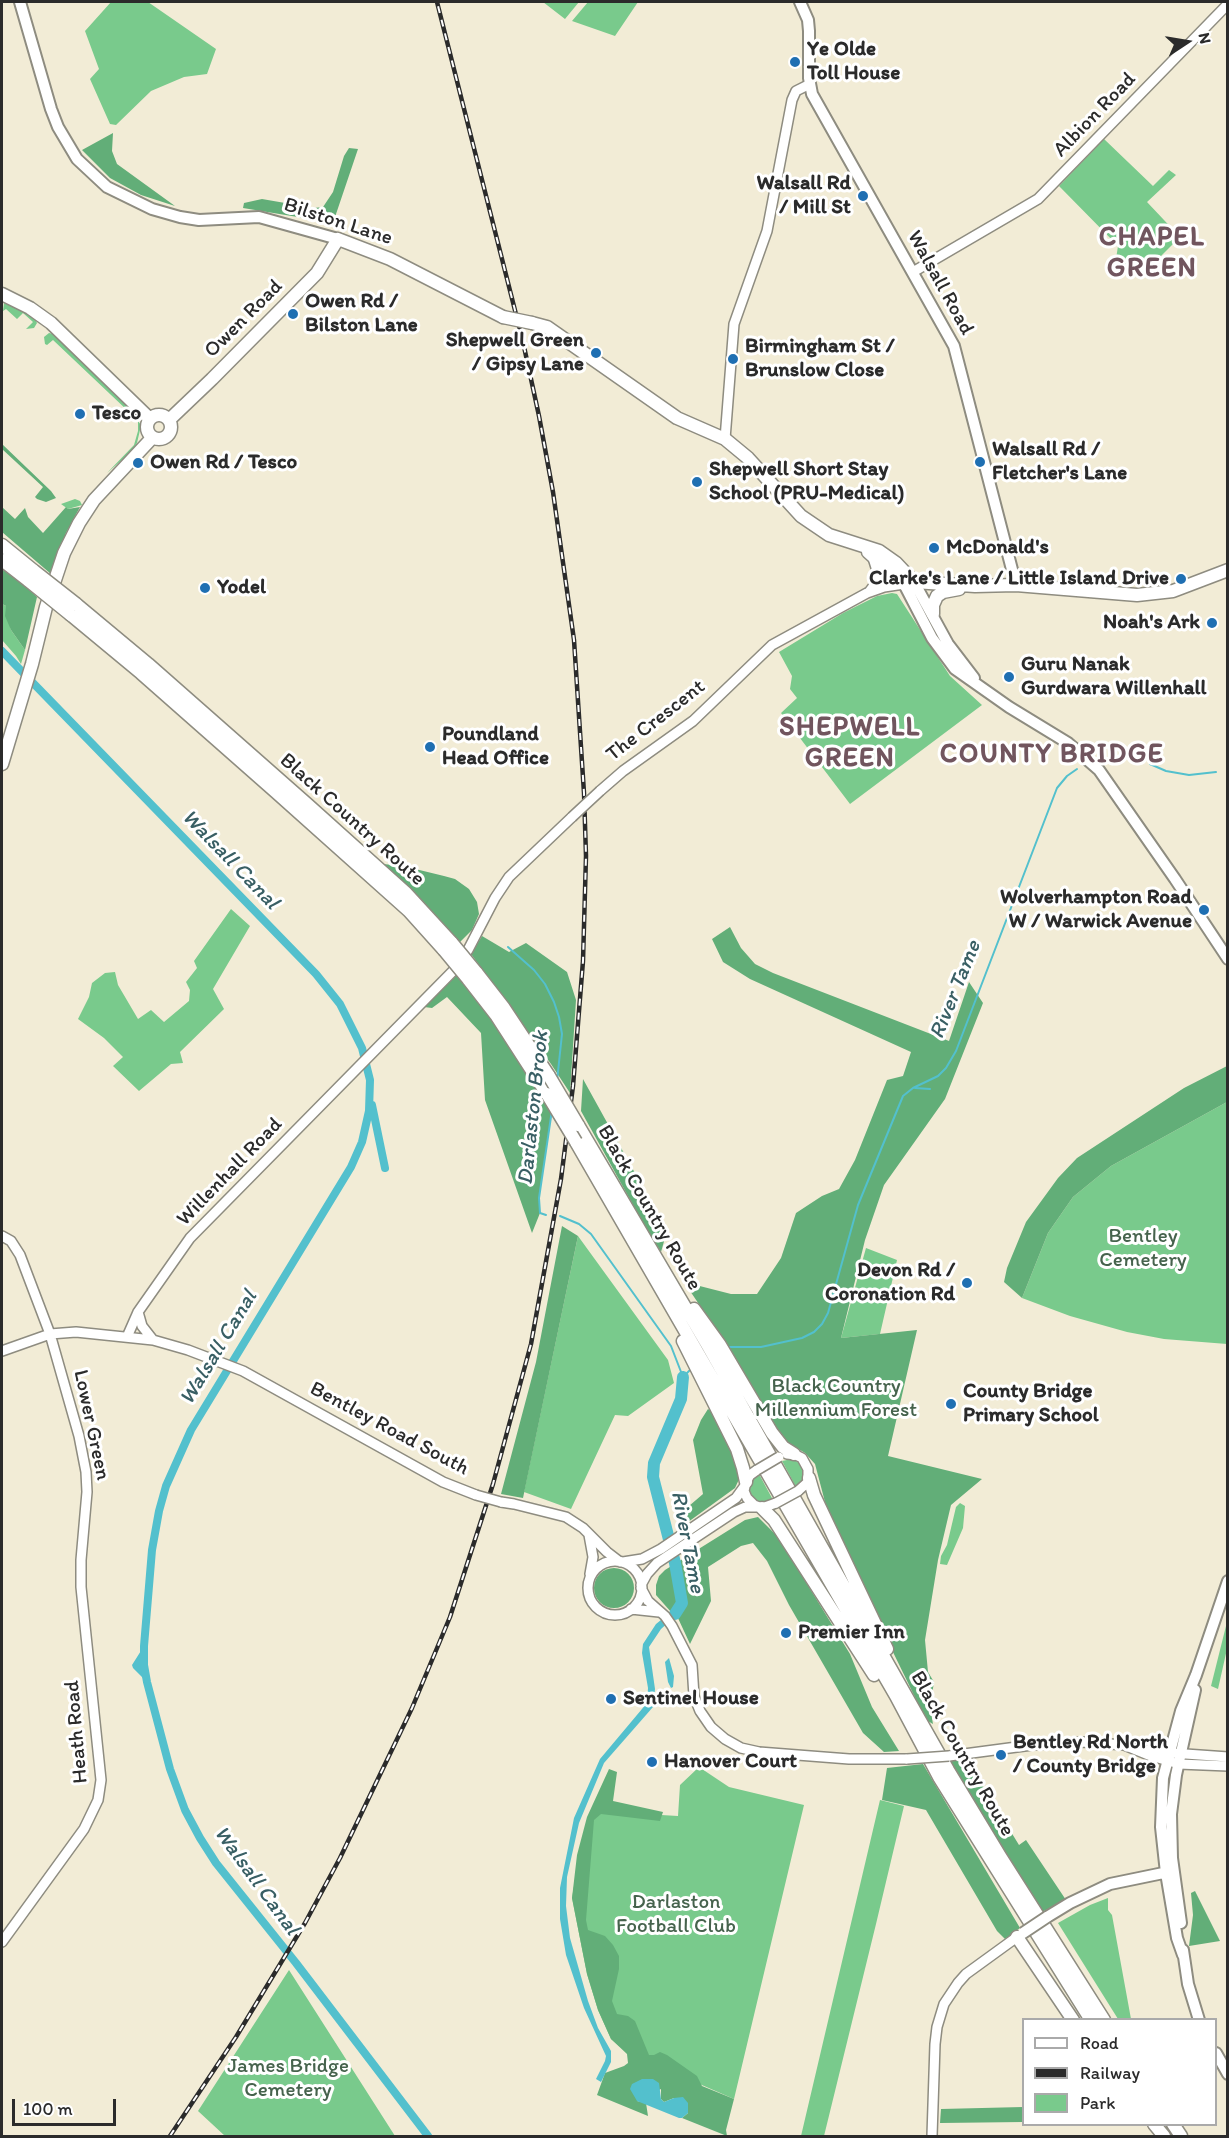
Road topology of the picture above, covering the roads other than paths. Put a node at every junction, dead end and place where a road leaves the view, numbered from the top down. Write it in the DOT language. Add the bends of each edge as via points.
graph roads {
  1 [pos="20,2"];
  2 [pos="800,2"];
  3 [pos="1227,4"];
  4 [pos="810,84"];
  5 [pos="338,239"];
  6 [pos="913,272"];
  7 [pos="2,294"];
  8 [pos="150,419"];
  9 [pos="169,420"];
  10 [pos="152,438"];
  11 [pos="725,439"];
  12 [pos="2,545"];
  13 [pos="860,546"];
  14 [pos="871,554"];
  15 [pos="2,560"];
  16 [pos="1227,570"];
  17 [pos="32,576"];
  18 [pos="909,583"];
  19 [pos="1016,585"];
  20 [pos="975,586"];
  21 [pos="867,593"];
  22 [pos="933,614"];
  23 [pos="979,685"];
  24 [pos="2,764"];
  25 [pos="1227,959"];
  26 [pos="472,975"];
  27 [pos="377,1048"];
  28 [pos="2,1236"];
  29 [pos="650,1247"];
  30 [pos="655,1278"];
  31 [pos="138,1312"];
  32 [pos="50,1334"];
  33 [pos="127,1337"];
  34 [pos="153,1340"];
  35 [pos="2,1351"];
  36 [pos="794,1454"];
  37 [pos="809,1478"];
  38 [pos="745,1484"];
  39 [pos="760,1507"];
  40 [pos="588,1533"];
  41 [pos="622,1562"];
  42 [pos="589,1579"];
  43 [pos="1227,1581"];
  44 [pos="641,1587"];
  45 [pos="631,1609"];
  46 [pos="660,1613"];
  47 [pos="85,1632"];
  48 [pos="1196,1675"];
  49 [pos="910,1706"];
  50 [pos="915,1735"];
  51 [pos="1168,1757"];
  52 [pos="1227,1757"];
  53 [pos="1180,1759"];
  54 [pos="1227,1766"];
  55 [pos="1170,1872"];
  56 [pos="1020,1935"];
  57 [pos="2,1942"];
  58 [pos="1072,2018"];
  59 [pos="1090,2018"];
  60 [pos="1103,2018"];
  61 [pos="1199,2018"];
  62 [pos="1217,2056"];
  63 [pos="1227,2074"];
  64 [pos="932,2136"];
  1 -- 5 [label="main road, Bilston Lane" via="58,127 77,159 107,187 180,217 259,217"];
  2 -- 4 [label="main road" via="808,20"];
  3 -- 6 [label="street, Albion Road" via="1038,199"];
  4 -- 6 [label="main road, Walsall Road" via="819,107"];
  4 -- 11 [label="street" via="796,91 792,100 767,231 734,324"];
  5 -- 9 [label="main road, Owen Road" via="317,273"];
  5 -- 11 [label="main road, Bilston Lane, bridge" via="390,259 502,317 547,327 677,418"];
  6 -- 19 [label="main road, Walsall Road" via="959,360"];
  7 -- 8 [label="main road" via="50,322"];
  8 -- 9 [label="main road" via="160,415"];
  8 -- 10 [label="main road" via="147,428"];
  9 -- 10 [label="main road" via="171,430 167,437"];
  10 -- 24 [label="main road" via="94,501 64,553"];
  11 -- 13 [label="main road" via="748,458 801,516 829,535"];
  12 -- 17 [label="main road, Black Country Route"];
  13 -- 14 [label="main road"];
  13 -- 18 [label="main road" via="887,556 904,570"];
  14 -- 18 [label="main road"];
  14 -- 21 [label="street" via="878,574"];
  15 -- 17 [label="main road, Black Country Route"];
  16 -- 19 [label="main road" via="1173,591 1151,595"];
  17 -- 26 [label="main road, Black Country Route, bridge" via="448,946"];
  18 -- 20 [label="main road"];
  18 -- 21 [label="street, The Crescent"];
  18 -- 22 [label="main road"];
  18 -- 23 [label="main road" via="932,638 947,660"];
  19 -- 20 [label="main road"];
  20 -- 22 [label="main road" via="940,595 933,605"];
  21 -- 27 [label="street, The Crescent, bridge" via="772,645 693,722 600,791 509,878 453,970"];
  22 -- 23 [label="main road" via="952,650"];
  23 -- 25 [label="main road" via="1068,743 1099,770"];
  26 -- 29 [label="main road, Black Country Route, bridge" via="504,1008 549,1076"];
  26 -- 30 [label="main road, Black Country Route, bridge"];
  27 -- 31 [label="street, Willenhall Road" via="194,1234"];
  28 -- 32 [label="street, Lower Green" via="11,1241 20,1255"];
  29 -- 36 [label="main road" via="720,1345 772,1433"];
  29 -- 49 [label="main road, Black Country Route"];
  30 -- 38 [label="main road" via="737,1449"];
  30 -- 50 [label="main road, Black Country Route"];
  31 -- 33 [label="street, Willenhall Road"];
  31 -- 34 [label="street" via="142,1326"];
  32 -- 33 [label="street" via="76,1332"];
  32 -- 35 [label="street"];
  32 -- 47 [label="street, Lower Green" via="86,1472 81,1569"];
  33 -- 34 [label="street"];
  34 -- 40 [label="street, Bentley Road South, bridge" via="243,1371 443,1482 476,1495 566,1517"];
  36 -- 37 [label="street" via="804,1461"];
  36 -- 38 [label="street, bridge" via="779,1457 757,1470"];
  37 -- 39 [label="street, bridge" via="798,1491"];
  37 -- 49 [label="main road"];
  38 -- 39 [label="street" via="747,1498"];
  38 -- 41 [label="street" via="736,1498 661,1549 642,1559"];
  39 -- 44 [label="street" via="734,1512 650,1570"];
  39 -- 50 [label="main road" via="774,1520"];
  40 -- 41 [label="street, Bentley Road South"];
  40 -- 42 [label="street" via="593,1557"];
  41 -- 42 [label="street" via="599,1566"];
  41 -- 44 [label="street" via="635,1570"];
  42 -- 45 [label="street" via="589,1596 598,1609 613,1615"];
  43 -- 48 [label="main road"];
  44 -- 45 [label="street" via="640,1597"];
  44 -- 46 [label="street"];
  45 -- 46 [label="street"];
  46 -- 51 [label="street, bridge" via="672,1626 692,1665 694,1696 700,1711 711,1727 741,1748 849,1759 907,1759 1083,1742 1124,1745 1151,1756"];
  47 -- 57 [label="street, Heath Road" via="100,1763 98,1800 84,1829"];
  48 -- 51 [label="main road"];
  48 -- 53 [label="main road"];
  49 -- 60 [label="main road, Black Country Route"];
  50 -- 59 [label="main road, Black Country Route"];
  51 -- 53 [label="street"];
  51 -- 55 [label="main road" via="1161,1827"];
  52 -- 53 [label="street"];
  53 -- 54 [label="street"];
  53 -- 55 [label="main road" via="1173,1790"];
  55 -- 56 [label="main road, bridge" via="1110,1884 1070,1903"];
  55 -- 61 [label="main road" via="1177,1938"];
  56 -- 58 [label="main road"];
  56 -- 64 [label="street" via="966,1974 944,2004 935,2044"];
  62 -- 63 [label="main road"];
}
